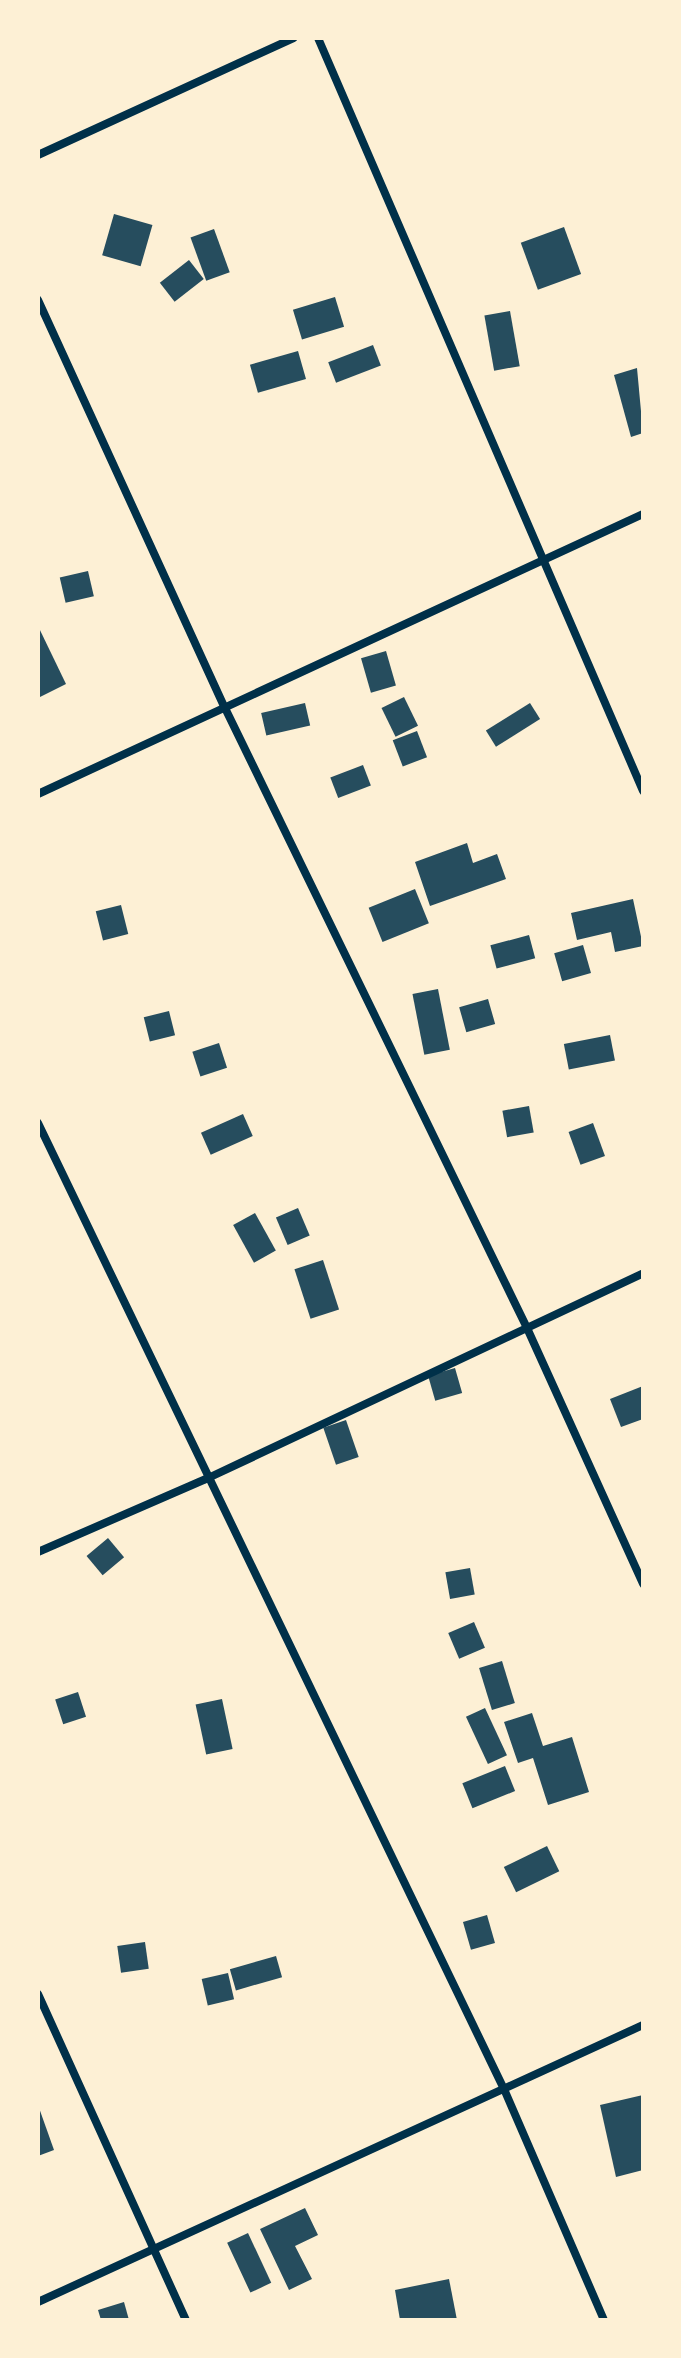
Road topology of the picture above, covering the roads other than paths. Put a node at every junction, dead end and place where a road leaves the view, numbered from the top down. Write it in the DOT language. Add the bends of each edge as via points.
graph roads {
  1 [pos="294,38"];
  2 [pos="318,38"];
  3 [pos="38,155"];
  4 [pos="38,300"];
  5 [pos="643,514"];
  6 [pos="541,564"];
  7 [pos="225,708"];
  8 [pos="643,791"];
  9 [pos="38,794"];
  10 [pos="38,1123"];
  11 [pos="643,1273"];
  12 [pos="527,1328"];
  13 [pos="206,1479"];
  14 [pos="38,1552"];
  15 [pos="643,1584"];
  16 [pos="38,1994"];
  17 [pos="643,2025"];
  18 [pos="504,2089"];
  19 [pos="151,2250"];
  20 [pos="38,2302"];
  21 [pos="186,2320"];
  22 [pos="604,2320"];
  1 -- 3 [label="street"];
  2 -- 6 [label="street"];
  4 -- 7 [label="street"];
  5 -- 6 [label="street"];
  6 -- 7 [label="street"];
  6 -- 8 [label="street"];
  7 -- 9 [label="street"];
  7 -- 12 [label="street"];
  10 -- 13 [label="street"];
  11 -- 12 [label="street"];
  12 -- 13 [label="street"];
  12 -- 15 [label="street"];
  13 -- 14 [label="street"];
  13 -- 18 [label="street"];
  16 -- 19 [label="street"];
  17 -- 18 [label="street"];
  18 -- 19 [label="street"];
  18 -- 22 [label="street"];
  19 -- 20 [label="street"];
  19 -- 21 [label="street"];
}
